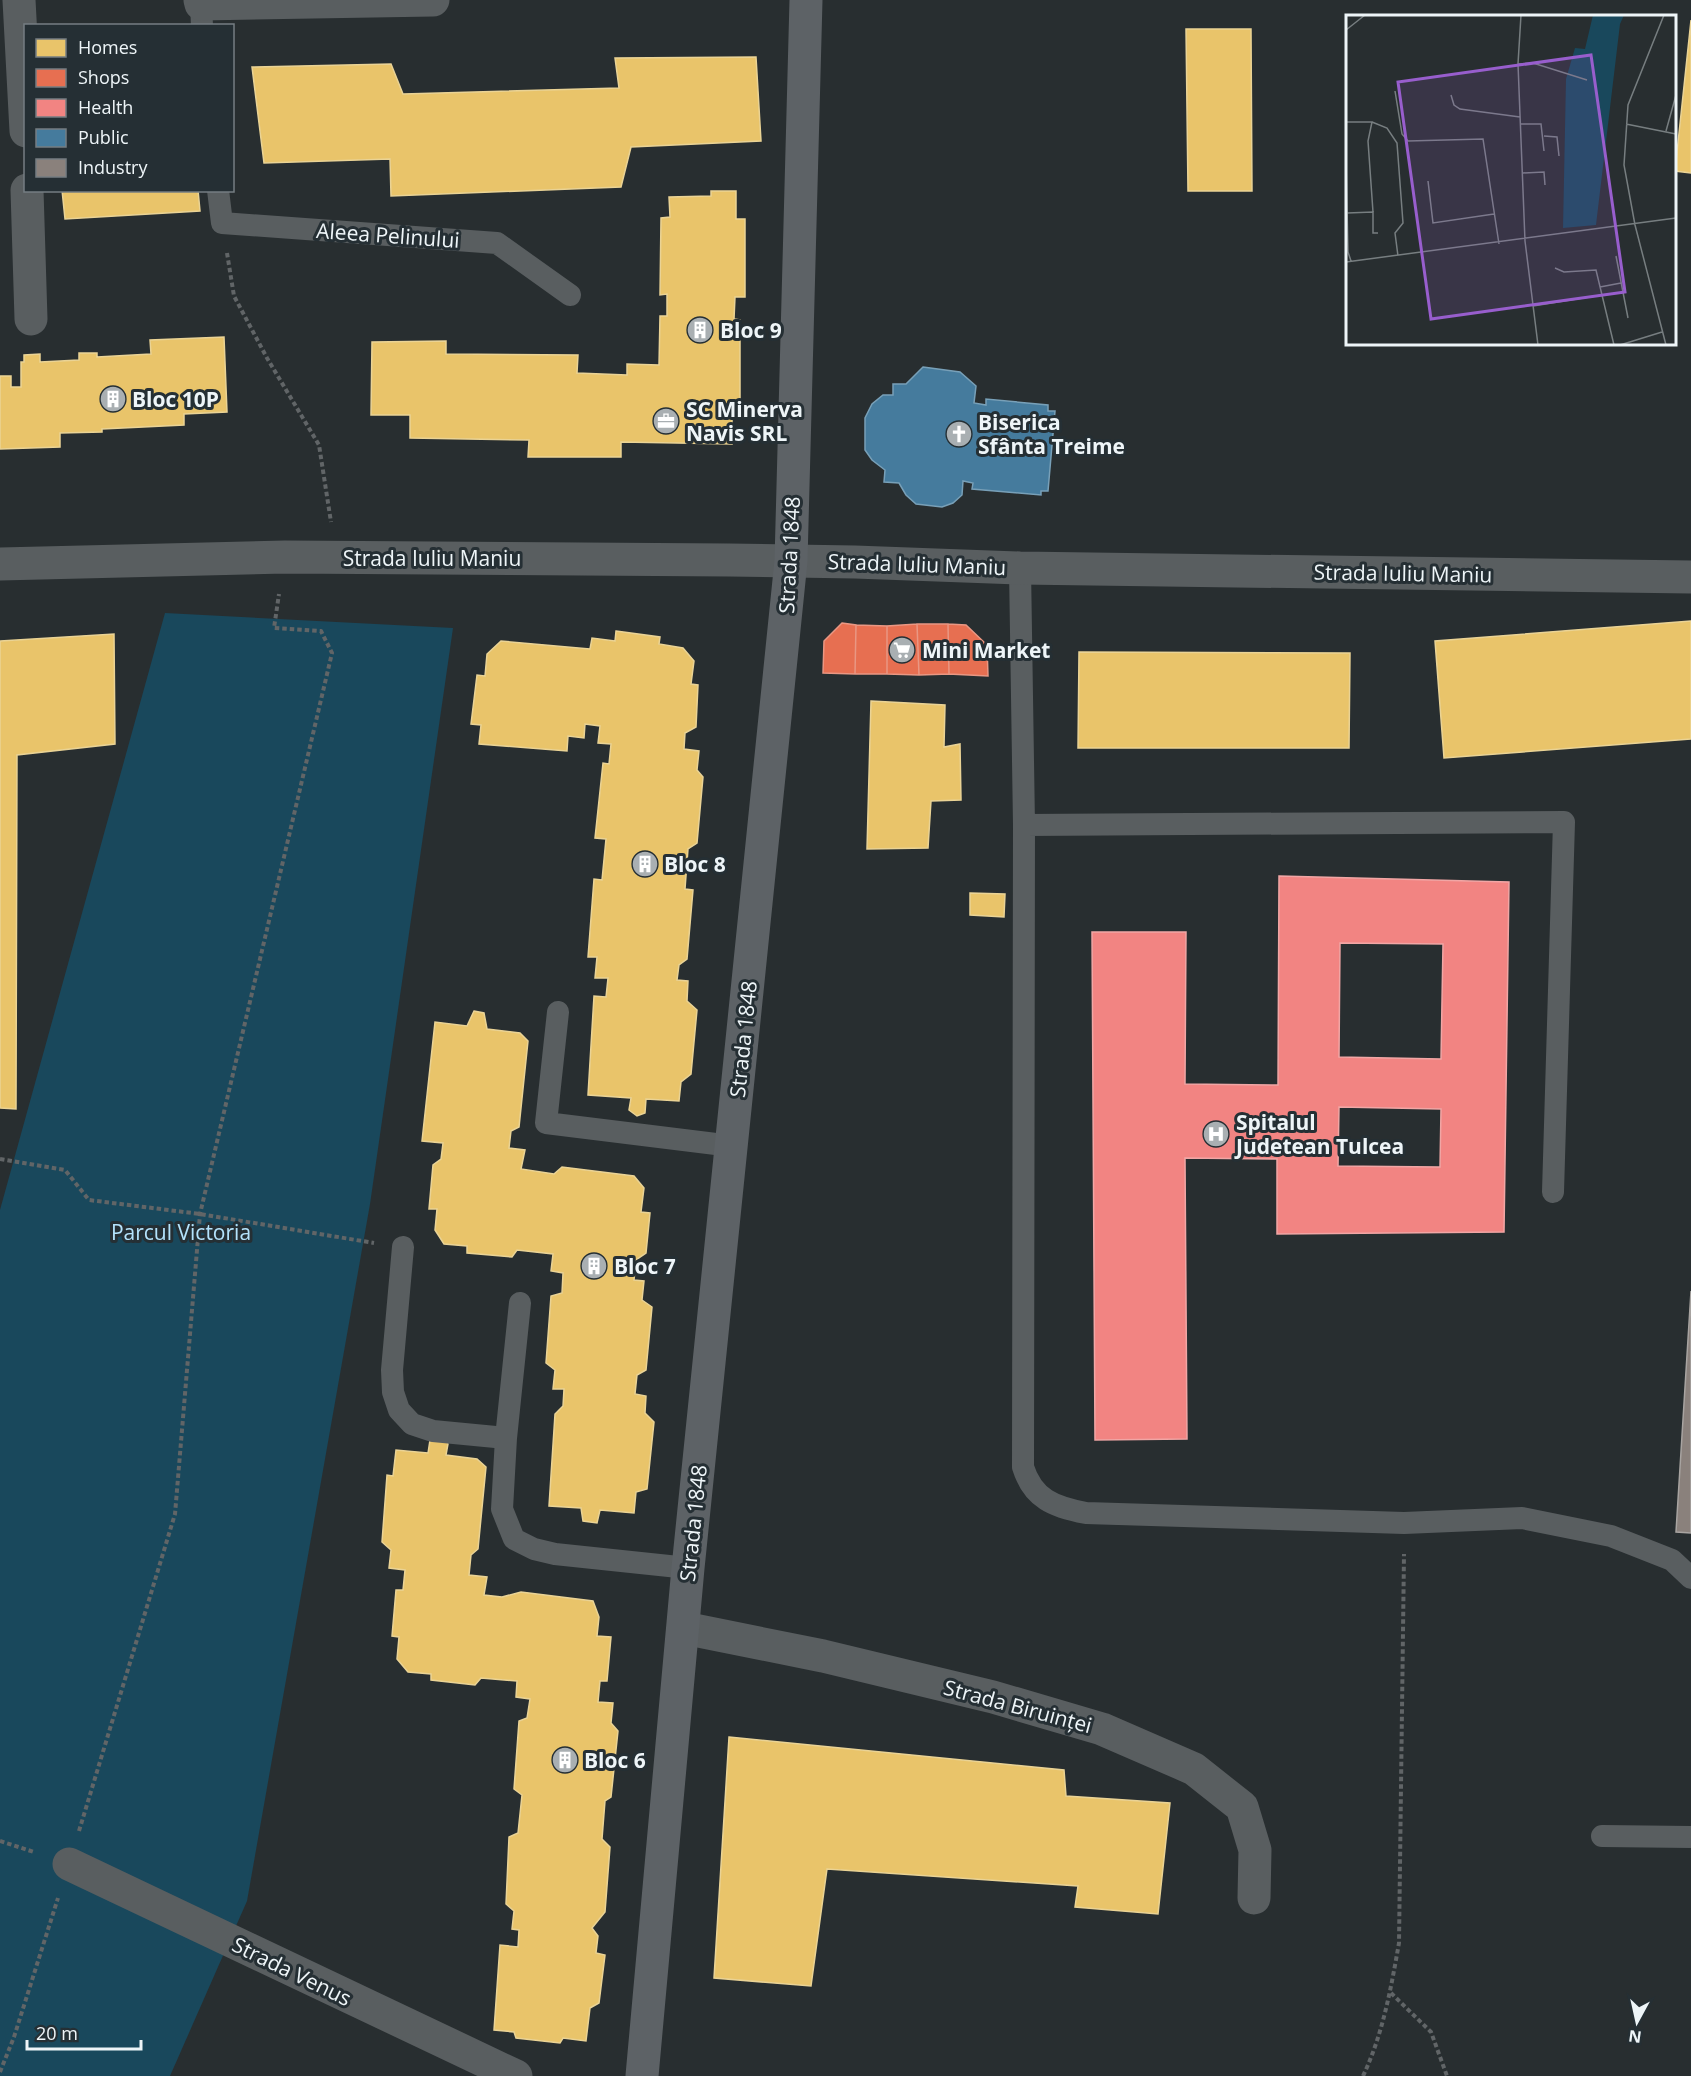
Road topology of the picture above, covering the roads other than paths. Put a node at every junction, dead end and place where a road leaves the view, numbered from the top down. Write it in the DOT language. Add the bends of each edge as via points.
graph roads {
  1 [pos="19,0"];
  2 [pos="432,0"];
  3 [pos="806,0"];
  4 [pos="201,10"];
  5 [pos="24,68"];
  6 [pos="27,192"];
  7 [pos="218,192"];
  8 [pos="570,295"];
  9 [pos="31,319"];
  10 [pos="791,561"];
  11 [pos="0,564"];
  12 [pos="1020,568"];
  13 [pos="1691,577"];
  14 [pos="1024,825"];
  15 [pos="558,1012"];
  16 [pos="732,1146"];
  17 [pos="1553,1192"];
  18 [pos="402,1247"];
  19 [pos="520,1303"];
  20 [pos="506,1438"];
  21 [pos="688,1568"];
  22 [pos="1691,1578"];
  23 [pos="684,1628"];
  24 [pos="1602,1836"];
  25 [pos="1691,1837"];
  26 [pos="69,1864"];
  27 [pos="1254,1898"];
  28 [pos="516,2076"];
  29 [pos="642,2076"];
  1 -- 5 [label="street"];
  2 -- 4 [label="street"];
  3 -- 10 [label="main road, Strada 1848"];
  6 -- 9 [label="street"];
  7 -- 8 [label="lane, Aleea Pelinului" via="222,223 496,243"];
  10 -- 11 [label="street, Strada Iuliu Maniu" via="285,557"];
  10 -- 12 [label="street, Strada Iuliu Maniu"];
  10 -- 16 [label="main road, Strada 1848"];
  12 -- 13 [label="street, Strada Iuliu Maniu"];
  12 -- 14 [label="lane"];
  14 -- 17 [label="lane" via="1564,822"];
  14 -- 22 [label="lane" via="1023,1467 1040,1495 1059,1508 1086,1513 1404,1523 1522,1518 1611,1536 1672,1560"];
  15 -- 16 [label="lane" via="546,1123"];
  16 -- 21 [label="main road, Strada 1848"];
  18 -- 20 [label="lane" via="393,1370 393,1392 399,1410 412,1424 433,1431"];
  19 -- 20 [label="lane"];
  20 -- 21 [label="lane" via="502,1509 514,1539 555,1554"];
  21 -- 23 [label="main road, Strada 1848"];
  23 -- 27 [label="street, Strada Biruinței" via="993,1697 1102,1729 1194,1769 1242,1807 1255,1850"];
  23 -- 29 [label="main road, Strada 1848"];
  24 -- 25 [label="lane"];
  26 -- 28 [label="street, Strada Venus"];
}
